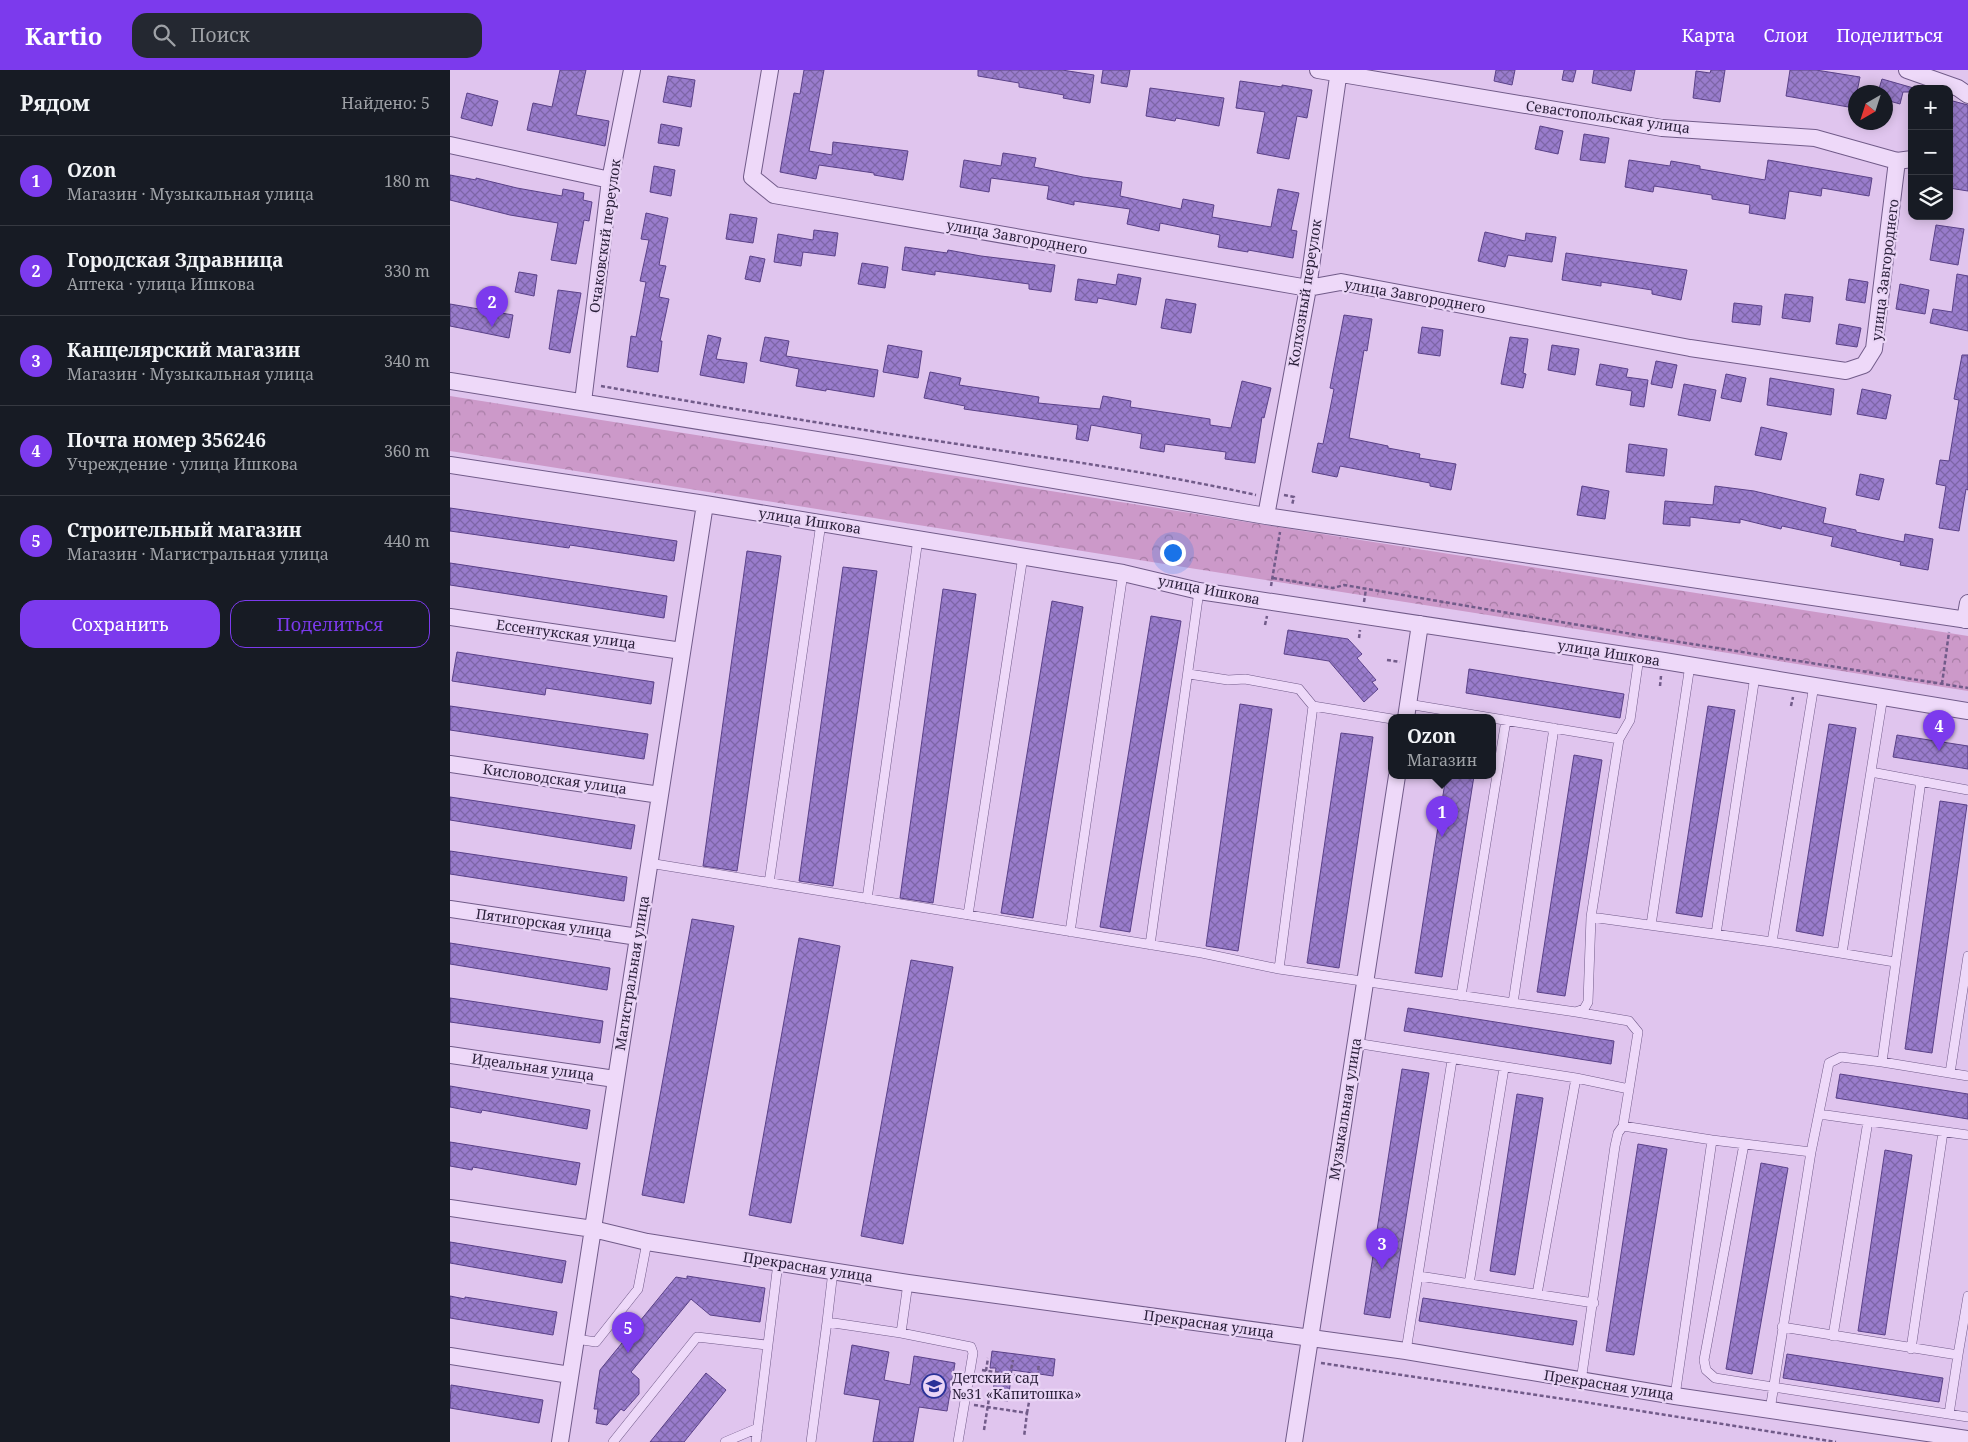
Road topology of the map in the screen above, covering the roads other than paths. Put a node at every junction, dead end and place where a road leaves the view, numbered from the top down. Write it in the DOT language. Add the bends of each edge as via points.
graph roads {
  1 [pos="632,70"];
  2 [pos="770,70"];
  3 [pos="1318,70"];
  4 [pos="1908,70"];
  5 [pos="1339,72"];
  6 [pos="1958,93"];
  7 [pos="450,146"];
  8 [pos="1905,160"];
  9 [pos="610,180"];
  10 [pos="1308,288"];
  11 [pos="450,382"];
  12 [pos="583,402"];
  13 [pos="450,465"];
  14 [pos="705,504"];
  15 [pos="1266,516"];
  16 [pos="821,523"];
  17 [pos="918,539"];
  18 [pos="1023,556"];
  19 [pos="1124,573"];
  20 [pos="1199,591"];
  21 [pos="1968,603"];
  22 [pos="450,617"];
  23 [pos="1966,620"];
  24 [pos="1420,624"];
  25 [pos="682,651"];
  26 [pos="1639,657"];
  27 [pos="1690,666"];
  28 [pos="1189,674"];
  29 [pos="1755,676"];
  30 [pos="1814,685"];
  31 [pos="1883,696"];
  32 [pos="1314,706"];
  33 [pos="1407,711"];
  34 [pos="1968,711"];
  35 [pos="1440,714"];
  36 [pos="1388,718"];
  37 [pos="1496,719"];
  38 [pos="1506,720"];
  39 [pos="1554,728"];
  40 [pos="1619,739"];
  41 [pos="450,764"];
  42 [pos="1871,772"];
  43 [pos="1397,779"];
  44 [pos="1921,781"];
  45 [pos="1968,790"];
  46 [pos="660,795"];
  47 [pos="649,863"];
  48 [pos="769,883"];
  49 [pos="867,899"];
  50 [pos="450,910"];
  51 [pos="968,915"];
  52 [pos="1591,917"];
  53 [pos="1651,925"];
  54 [pos="1070,932"];
  55 [pos="1716,934"];
  56 [pos="638,937"];
  57 [pos="1772,942"];
  58 [pos="1150,945"];
  59 [pos="1842,953"];
  60 [pos="1968,956"];
  61 [pos="1895,962"];
  62 [pos="1279,969"];
  63 [pos="1365,981"];
  64 [pos="1460,996"];
  65 [pos="1513,1003"];
  66 [pos="1576,1012"];
  67 [pos="1355,1043"];
  68 [pos="450,1055"];
  69 [pos="1452,1060"];
  70 [pos="1882,1062"];
  71 [pos="1504,1068"];
  72 [pos="1950,1073"];
  73 [pos="1968,1076"];
  74 [pos="1576,1078"];
  75 [pos="615,1079"];
  76 [pos="1629,1089"];
  77 [pos="1819,1114"];
  78 [pos="1868,1121"];
  79 [pos="1623,1126"];
  80 [pos="1943,1132"];
  81 [pos="1968,1135"];
  82 [pos="1712,1140"];
  83 [pos="1744,1144"];
  84 [pos="1811,1152"];
  85 [pos="450,1208"];
  86 [pos="593,1229"];
  87 [pos="647,1242"];
  88 [pos="778,1263"];
  89 [pos="833,1271"];
  90 [pos="1419,1276"];
  91 [pos="908,1283"];
  92 [pos="1470,1284"];
  93 [pos="1537,1294"];
  94 [pos="1968,1296"];
  95 [pos="1594,1303"];
  96 [pos="827,1322"];
  97 [pos="1782,1327"];
  98 [pos="901,1332"];
  99 [pos="1833,1336"];
  100 [pos="1310,1338"];
  101 [pos="576,1339"];
  102 [pos="767,1345"];
  103 [pos="1911,1349"];
  104 [pos="1406,1351"];
  105 [pos="1958,1355"];
  106 [pos="450,1356"];
  107 [pos="570,1375"];
  108 [pos="1581,1381"];
  109 [pos="1772,1387"];
  110 [pos="1675,1396"];
  111 [pos="1770,1410"];
  112 [pos="1949,1414"];
  113 [pos="1968,1417"];
  114 [pos="758,1428"];
  115 [pos="1968,1439"];
  116 [pos="560,1442"];
  117 [pos="613,1442"];
  118 [pos="725,1442"];
  119 [pos="756,1442"];
  120 [pos="811,1442"];
  121 [pos="958,1442"];
  122 [pos="1294,1442"];
  1 -- 9 [label="street, Очаковский переулок"];
  2 -- 10 [label="street, улица Завгороднего" via="752,177 774,195"];
  3 -- 5 [label="street, Севастопольская улица"];
  4 -- 6 [label="street"];
  5 -- 8 [label="street, Севастопольская улица" via="1662,128 1815,138"];
  5 -- 10 [label="street, Колхозный переулок"];
  7 -- 9 [label="street"];
  8 -- 10 [label="street, улица Завгороднего" via="1874,349 1864,366 1846,371 1690,348 1341,282"];
  9 -- 12 [label="street, Очаковский переулок"];
  10 -- 15 [label="street, Колхозный переулок"];
  11 -- 12 [label="street"];
  12 -- 15 [label="street"];
  13 -- 14 [label="street, улица Ишкова"];
  14 -- 16 [label="street, улица Ишкова"];
  14 -- 25 [label="street, Магистральная улица"];
  15 -- 23 [label="street"];
  16 -- 17 [label="street, улица Ишкова"];
  16 -- 48 [label="lane"];
  17 -- 18 [label="street, улица Ишкова"];
  17 -- 49 [label="lane"];
  18 -- 19 [label="street, улица Ишкова"];
  18 -- 51 [label="lane"];
  19 -- 20 [label="street, улица Ишкова"];
  19 -- 54 [label="lane"];
  20 -- 24 [label="street, улица Ишкова"];
  20 -- 28 [label="lane"];
  21 -- 23 [label="street"];
  22 -- 25 [label="street, Ессентукская улица"];
  24 -- 26 [label="street, улица Ишкова"];
  24 -- 33 [label="street"];
  25 -- 46 [label="street, Магистральная улица"];
  26 -- 27 [label="street, улица Ишкова"];
  26 -- 40 [label="lane" via="1630,720"];
  27 -- 29 [label="street, улица Ишкова"];
  27 -- 53 [label="lane"];
  28 -- 32 [label="lane" via="1228,680 1245,679 1299,689"];
  28 -- 58 [label="lane"];
  29 -- 30 [label="street, улица Ишкова"];
  29 -- 55 [label="lane"];
  30 -- 31 [label="street, улица Ишкова"];
  30 -- 57 [label="lane"];
  31 -- 34 [label="street, улица Ишкова"];
  31 -- 42 [label="lane"];
  32 -- 36 [label="lane"];
  32 -- 62 [label="lane"];
  33 -- 35 [label="lane"];
  37 -- 38 [label="lane"];
  38 -- 39 [label="lane"];
  38 -- 64 [label="lane"];
  39 -- 40 [label="lane"];
  39 -- 65 [label="lane"];
  40 -- 52 [label="lane"];
  41 -- 46 [label="street, Кисловодская улица"];
  42 -- 44 [label="lane"];
  42 -- 59 [label="lane"];
  43 -- 63 [label="street, Музыкальная улица"];
  44 -- 45 [label="lane"];
  44 -- 61 [label="lane"];
  46 -- 47 [label="street, Магистральная улица"];
  47 -- 48 [label="lane"];
  47 -- 56 [label="street, Магистральная улица"];
  48 -- 49 [label="lane"];
  49 -- 51 [label="lane"];
  50 -- 56 [label="street, Пятигорская улица"];
  51 -- 54 [label="lane"];
  52 -- 53 [label="lane"];
  52 -- 66 [label="lane" via="1588,1002 1584,1009"];
  53 -- 55 [label="lane"];
  54 -- 58 [label="lane"];
  55 -- 57 [label="lane"];
  56 -- 75 [label="street, Магистральная улица"];
  57 -- 59 [label="lane"];
  58 -- 62 [label="lane"];
  59 -- 61 [label="lane"];
  60 -- 72 [label="lane"];
  61 -- 70 [label="lane"];
  62 -- 63 [label="lane"];
  63 -- 64 [label="lane"];
  63 -- 67 [label="street, Музыкальная улица"];
  64 -- 65 [label="lane"];
  65 -- 66 [label="lane"];
  66 -- 76 [label="lane" via="1629,1021 1638,1032"];
  67 -- 69 [label="lane"];
  67 -- 100 [label="street, Музыкальная улица"];
  68 -- 75 [label="street, Идеальная улица"];
  69 -- 71 [label="lane"];
  69 -- 90 [label="lane"];
  70 -- 72 [label="lane"];
  70 -- 77 [label="lane" via="1840,1057 1830,1063"];
  71 -- 74 [label="lane"];
  71 -- 92 [label="lane"];
  72 -- 73 [label="lane"];
  74 -- 76 [label="lane"];
  74 -- 93 [label="lane"];
  75 -- 86 [label="street, Магистральная улица"];
  76 -- 79 [label="lane"];
  77 -- 78 [label="lane"];
  77 -- 84 [label="lane"];
  78 -- 80 [label="lane"];
  78 -- 99 [label="lane"];
  79 -- 82 [label="lane"];
  79 -- 95 [label="lane" via="1615,1146"];
  80 -- 81 [label="lane"];
  80 -- 103 [label="lane"];
  82 -- 83 [label="lane"];
  82 -- 110 [label="lane"];
  83 -- 84 [label="lane"];
  83 -- 109 [label="lane" via="1704,1360 1706,1370 1715,1378"];
  84 -- 97 [label="lane"];
  85 -- 86 [label="street, Прекрасная улица"];
  86 -- 87 [label="street, Прекрасная улица"];
  86 -- 101 [label="street, Магистральная улица"];
  87 -- 88 [label="street, Прекрасная улица"];
  87 -- 101 [label="lane" via="638,1289 596,1342"];
  88 -- 89 [label="street, Прекрасная улица"];
  88 -- 102 [label="lane"];
  89 -- 91 [label="street, Прекрасная улица"];
  89 -- 96 [label="lane"];
  90 -- 92 [label="lane"];
  90 -- 104 [label="lane"];
  91 -- 98 [label="lane"];
  91 -- 100 [label="street, Прекрасная улица"];
  92 -- 93 [label="lane"];
  93 -- 95 [label="lane"];
  94 -- 105 [label="lane"];
  95 -- 108 [label="lane"];
  96 -- 98 [label="lane"];
  96 -- 120 [label="lane"];
  97 -- 99 [label="lane"];
  97 -- 109 [label="lane"];
  98 -- 121 [label="lane" via="970,1347 973,1353"];
  99 -- 103 [label="lane"];
  100 -- 104 [label="street, Прекрасная улица"];
  100 -- 122 [label="street, Музыкальная улица"];
  101 -- 107 [label="street, Магистральная улица"];
  102 -- 114 [label="lane"];
  102 -- 117 [label="lane" via="697,1337"];
  103 -- 105 [label="lane"];
  104 -- 108 [label="street, Прекрасная улица"];
  105 -- 112 [label="lane"];
  106 -- 107 [label="street"];
  107 -- 116 [label="street, Магистральная улица"];
  108 -- 110 [label="street, Прекрасная улица"];
  109 -- 111 [label="lane"];
  109 -- 112 [label="lane"];
  110 -- 111 [label="street, Прекрасная улица"];
  111 -- 115 [label="street, Прекрасная улица"];
  112 -- 113 [label="lane"];
  114 -- 118 [label="lane"];
  114 -- 119 [label="lane"];
}
